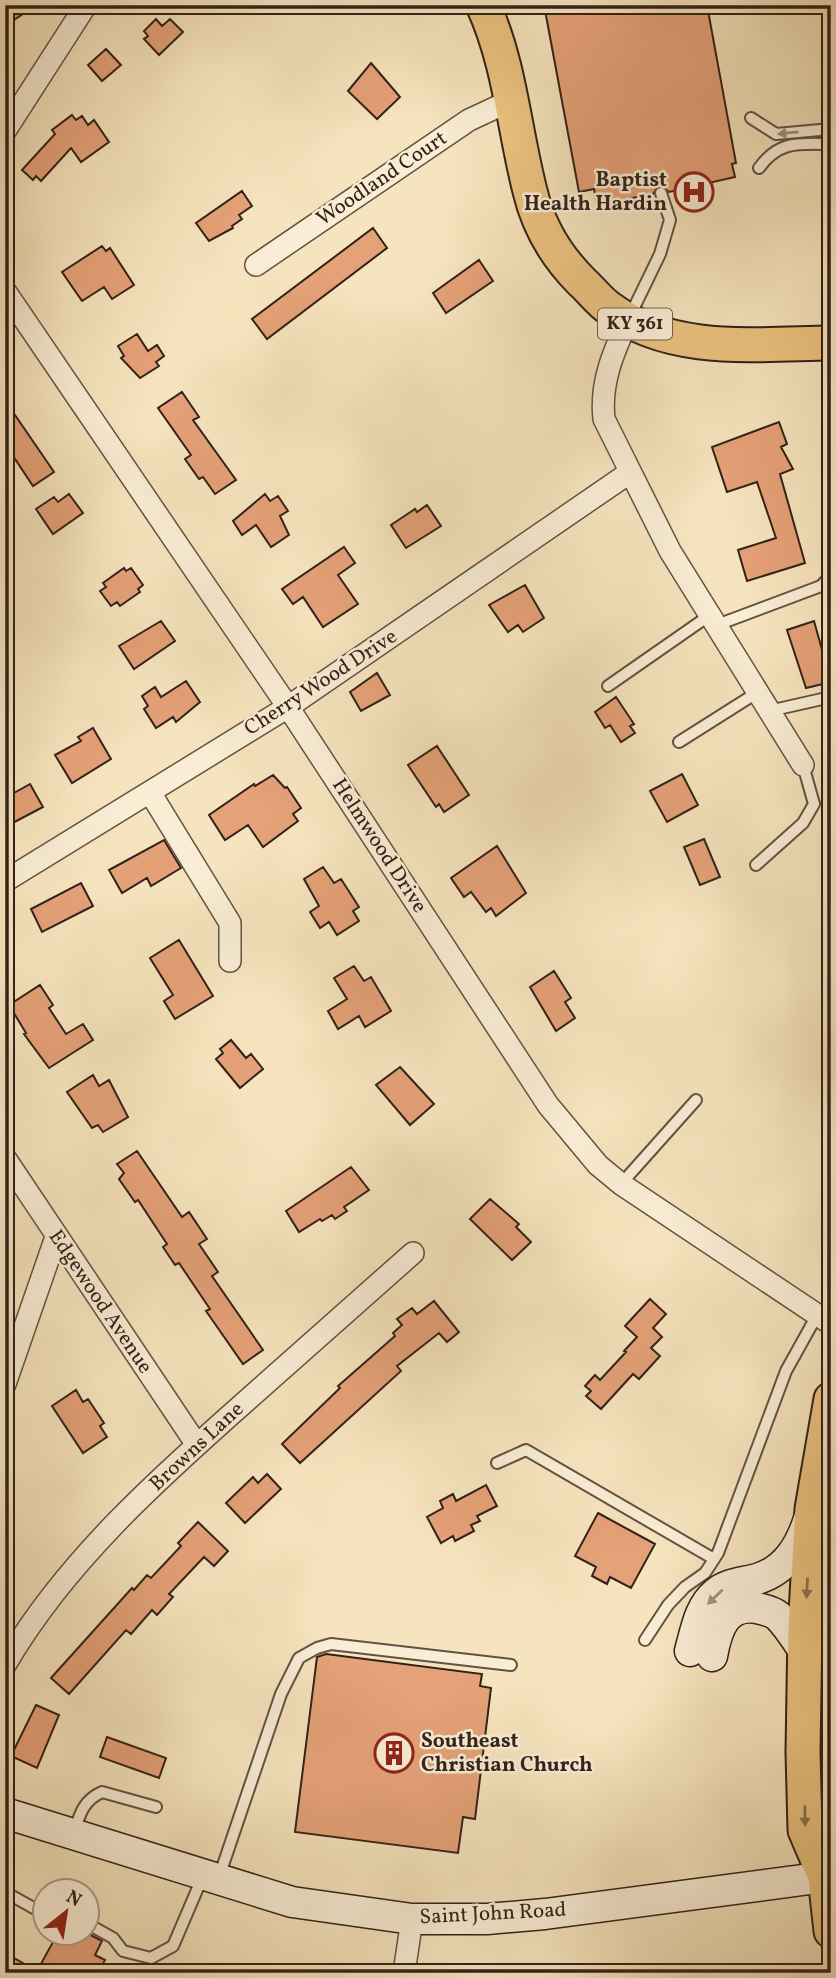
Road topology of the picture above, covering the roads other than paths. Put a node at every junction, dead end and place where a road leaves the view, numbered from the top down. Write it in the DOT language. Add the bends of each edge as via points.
graph roads {
  1 [pos="86,5"];
  2 [pos="483,5"];
  3 [pos="512,100"];
  4 [pos="751,118"];
  5 [pos="831,129"];
  6 [pos="5,131"];
  7 [pos="831,144"];
  8 [pos="759,168"];
  9 [pos="661,193"];
  10 [pos="256,265"];
  11 [pos="5,291"];
  12 [pos="628,320"];
  13 [pos="831,343"];
  14 [pos="629,473"];
  15 [pos="828,481"];
  16 [pos="831,502"];
  17 [pos="831,575"];
  18 [pos="713,620"];
  19 [pos="608,686"];
  20 [pos="831,697"];
  21 [pos="764,701"];
  22 [pos="288,707"];
  23 [pos="678,741"];
  24 [pos="803,765"];
  25 [pos="151,794"];
  26 [pos="757,865"];
  27 [pos="5,881"];
  28 [pos="230,961"];
  29 [pos="695,1100"];
  30 [pos="5,1158"];
  31 [pos="621,1184"];
  32 [pos="56,1237"];
  33 [pos="413,1253"];
  34 [pos="824,1320"];
  35 [pos="5,1384"];
  36 [pos="831,1399"];
  37 [pos="197,1445"];
  38 [pos="497,1464"];
  39 [pos="813,1509"];
  40 [pos="714,1559"];
  41 [pos="645,1640"];
  42 [pos="804,1651"];
  43 [pos="5,1665"];
  44 [pos="511,1665"];
  45 [pos="156,1807"];
  46 [pos="5,1813"];
  47 [pos="73,1834"];
  48 [pos="829,1868"];
  49 [pos="211,1877"];
  50 [pos="5,1892"];
  51 [pos="32,1907"];
  52 [pos="412,1919"];
  53 [pos="831,1931"];
  54 [pos="102,1932"];
  55 [pos="404,1973"];
  1 -- 6 [label="street"];
  2 -- 3 [label="main road, KY 361"];
  3 -- 10 [label="street, Woodland Court" via="469,120"];
  3 -- 12 [label="main road, KY 361" via="530,193 547,235 570,269"];
  5 -- 4 [label="lane, one-way" via="776,134"];
  7 -- 8 [label="lane" via="783,146 770,153"];
  9 -- 12 [label="lane" via="670,220 660,254"];
  11 -- 22 [label="street, Helmwood Drive"];
  12 -- 13 [label="main road, KY 361" via="672,337 722,344"];
  12 -- 14 [label="street" via="601,395 604,419"];
  14 -- 18 [label="street"];
  14 -- 22 [label="street, Cherry Wood Drive"];
  15 -- 16 [label="lane"];
  17 -- 18 [label="lane" via="821,586"];
  18 -- 19 [label="lane"];
  18 -- 21 [label="street"];
  20 -- 21 [label="lane"];
  21 -- 23 [label="lane"];
  21 -- 24 [label="street"];
  22 -- 25 [label="street, Cherry Wood Drive"];
  22 -- 31 [label="street, Helmwood Drive" via="548,1105 598,1165"];
  24 -- 26 [label="lane" via="814,804 803,823"];
  25 -- 27 [label="street, Cherry Wood Drive"];
  25 -- 28 [label="street" via="230,923"];
  29 -- 31 [label="lane"];
  30 -- 32 [label="street, Edgewood Avenue"];
  31 -- 34 [label="street, Helmwood Drive"];
  32 -- 35 [label="street"];
  32 -- 37 [label="street, Edgewood Avenue"];
  33 -- 37 [label="street, Browns Lane"];
  34 -- 40 [label="lane" via="786,1371"];
  36 -- 39 [label="main road"];
  37 -- 43 [label="street, Browns Lane" via="82,1562"];
  38 -- 40 [label="lane" via="526,1451"];
  39 -- 42 [label="main road, one-way"];
  39 -- 42 [label="street, one-way" via="802,1541 778,1570 730,1584 701,1612 701,1654 723,1619 746,1607 775,1613"];
  40 -- 41 [label="lane" via="705,1573 668,1605"];
  42 -- 48 [label="main road, one-way" via="805,1830"];
  44 -- 49 [label="lane" via="331,1644 299,1658"];
  45 -- 47 [label="lane" via="102,1792 82,1809"];
  46 -- 47 [label="street, Saint John Road"];
  47 -- 49 [label="street, Saint John Road"];
  48 -- 52 [label="street, Saint John Road" via="545,1914"];
  48 -- 53 [label="main road"];
  49 -- 52 [label="street, Saint John Road" via="292,1902"];
  49 -- 54 [label="lane" via="173,1947 151,1958 123,1951"];
  50 -- 51 [label="lane"];
  52 -- 55 [label="street"];
}
